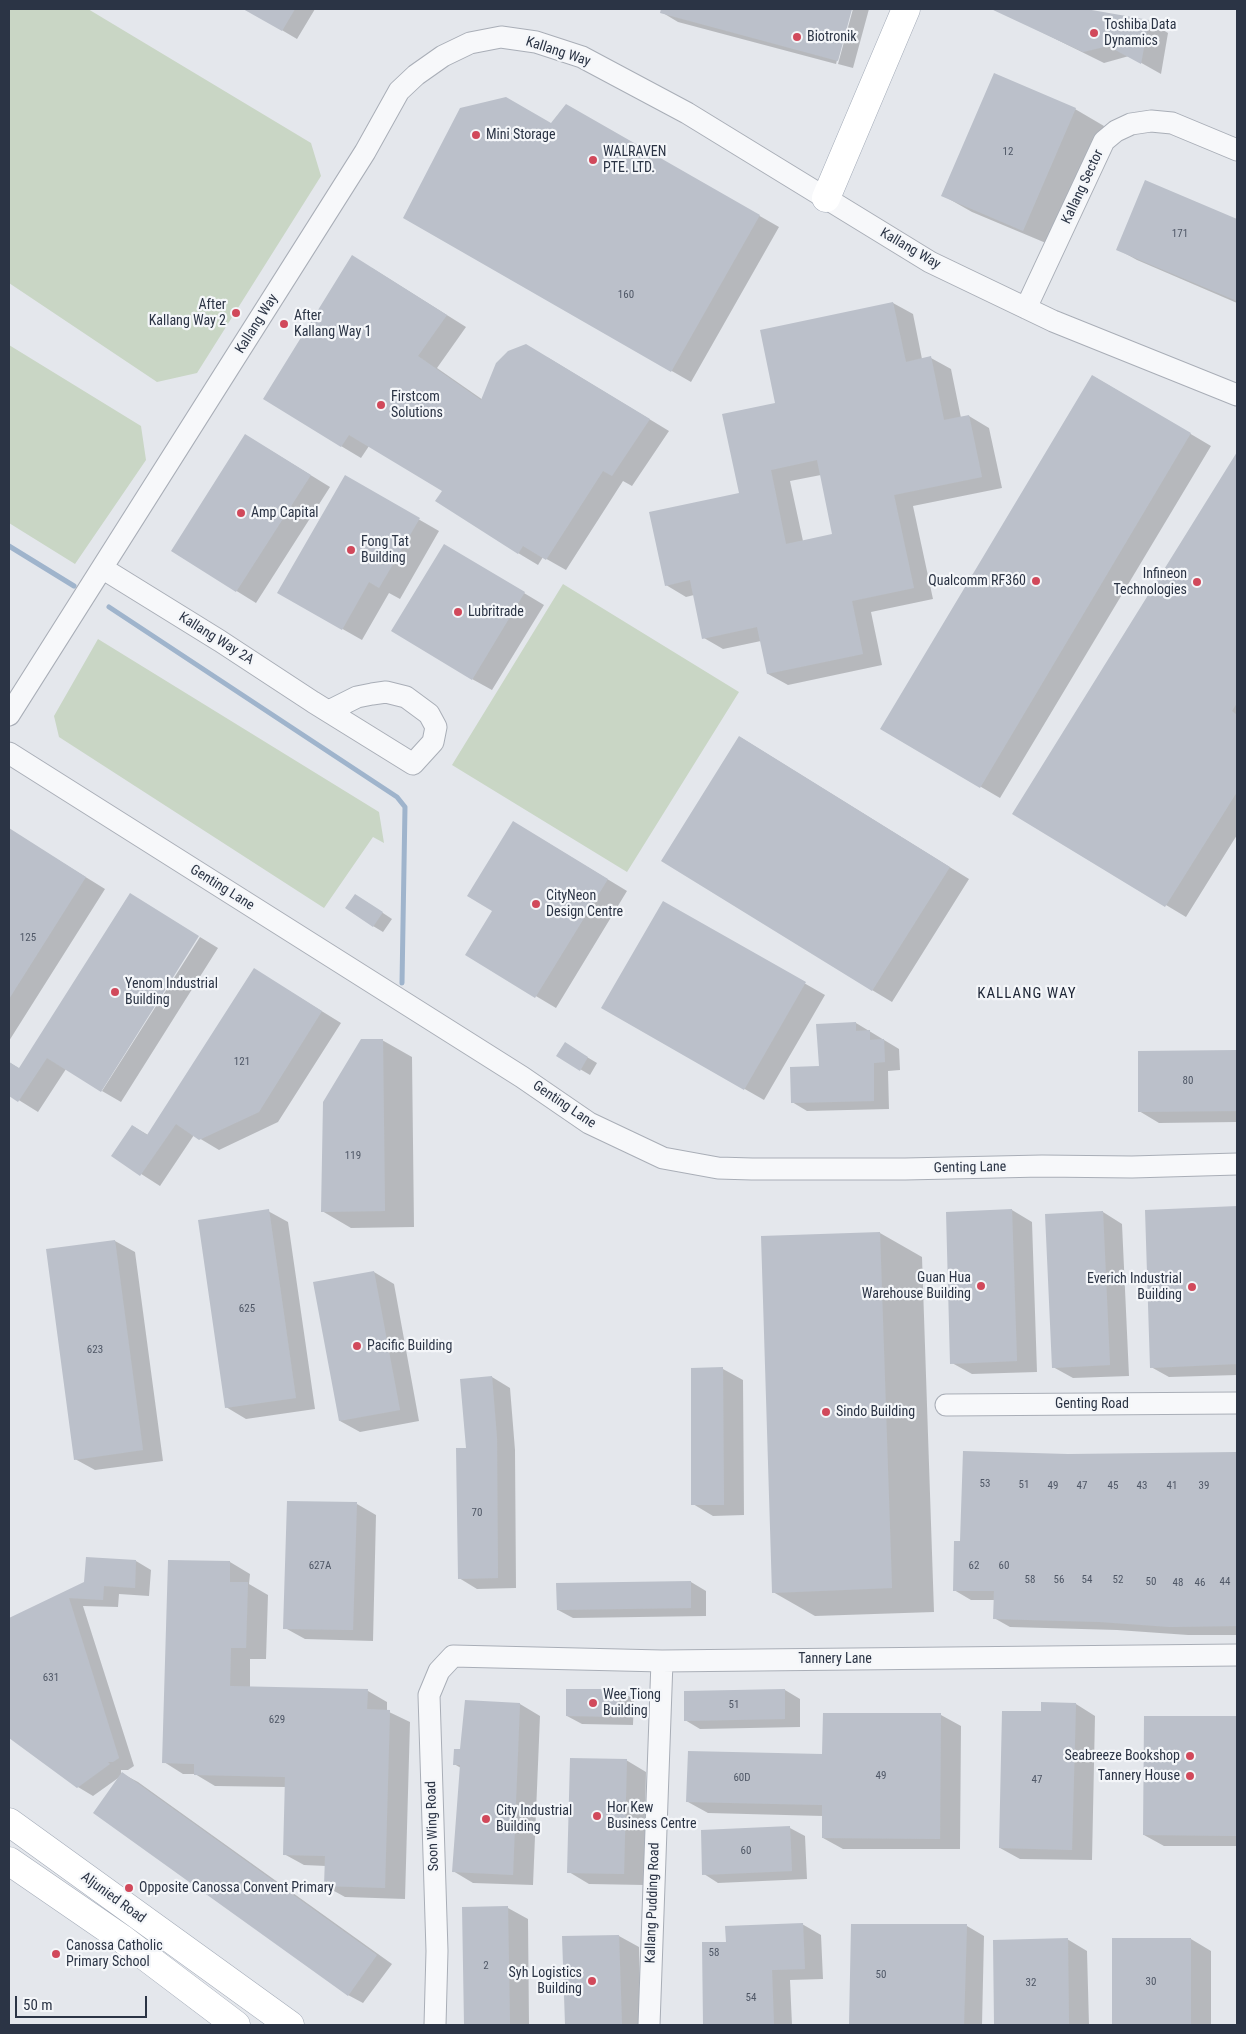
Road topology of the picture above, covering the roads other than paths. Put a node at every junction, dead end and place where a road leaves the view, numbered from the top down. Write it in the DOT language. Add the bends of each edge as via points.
graph roads {
  1 [pos="906,9"];
  2 [pos="1237,150"];
  3 [pos="826,198"];
  4 [pos="1026,308"];
  5 [pos="1237,396"];
  6 [pos="98,575"];
  7 [pos="328,711"];
  8 [pos="9,715"];
  9 [pos="9,753"];
  10 [pos="1237,1164"];
  11 [pos="1237,1403"];
  12 [pos="946,1405"];
  13 [pos="1237,1655"];
  14 [pos="662,1662"];
  15 [pos="439,1671"];
  16 [pos="13,1835"];
  17 [pos="9,1861"];
  18 [pos="236,2025"];
  19 [pos="290,2025"];
  20 [pos="435,2025"];
  21 [pos="649,2025"];
  1 -- 3 [label="main road"];
  2 -- 4 [label="street, Kallang Sector" via="1172,123 1151,121 1131,124 1116,131 1104,141"];
  3 -- 4 [label="street, Kallang Way" via="930,262"];
  3 -- 6 [label="street, Kallang Way" via="687,113 582,57 536,42 501,37 470,43 443,56 399,91 365,152"];
  4 -- 5 [label="street, Kallang Way"];
  6 -- 7 [label="street, Kallang Way 2A" via="220,641"];
  6 -- 8 [label="street, Kallang Way"];
  7 -- 7 [label="street, Kallang Way 2A" via="357,697 372,694 386,692 406,697 429,714 436,727 433,742 413,764"];
  9 -- 10 [label="street, Genting Lane" via="522,1076 589,1123 663,1158 718,1168 752,1169"];
  11 -- 12 [label="street, Genting Road"];
  13 -- 14 [label="street, Tannery Lane"];
  14 -- 15 [label="street, Tannery Lane" via="453,1656"];
  14 -- 21 [label="street, Kallang Pudding Road"];
  15 -- 20 [label="street, Soon Wing Road" via="429,1695 437,1951"];
  16 -- 19 [label="main road, Aljunied Road"];
  17 -- 18 [label="main road, Aljunied Road" via="121,1938"];
}
